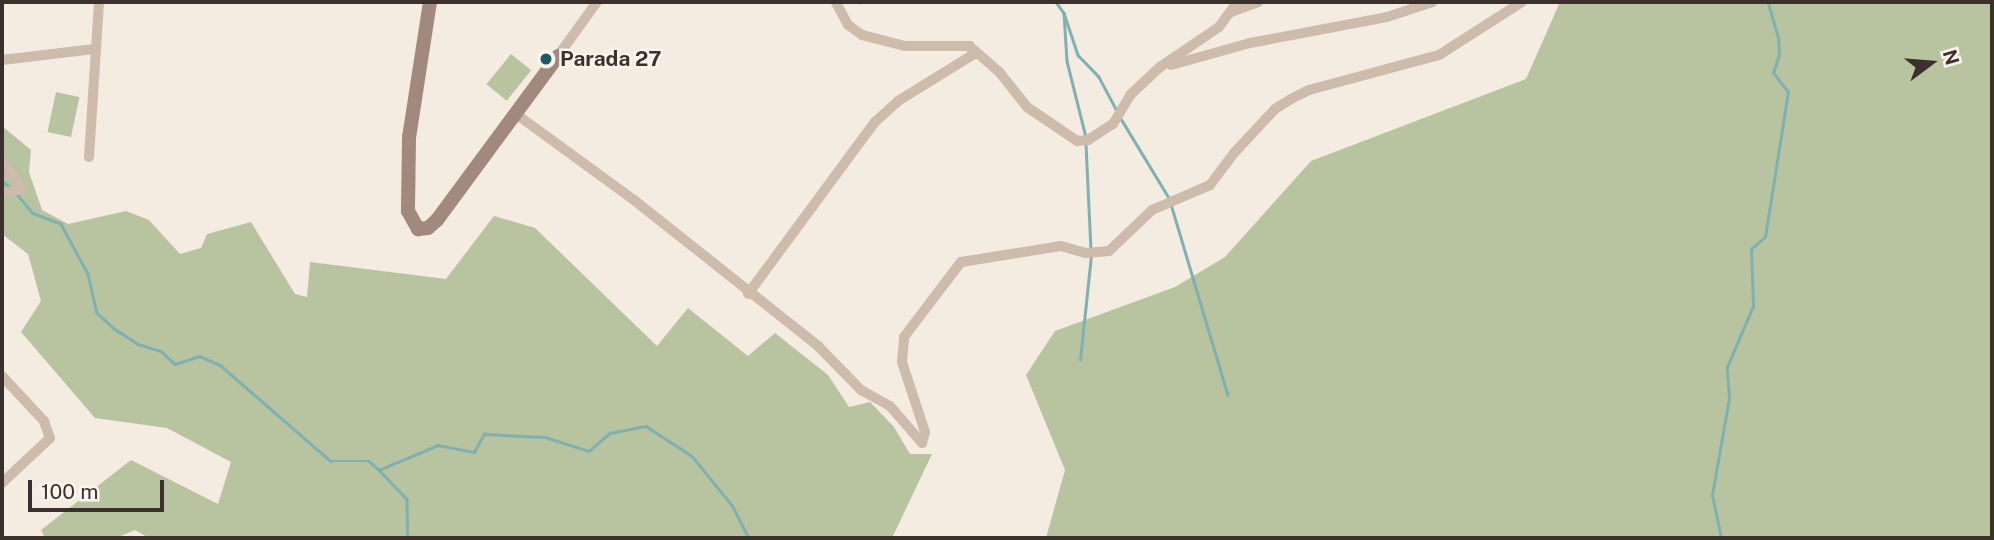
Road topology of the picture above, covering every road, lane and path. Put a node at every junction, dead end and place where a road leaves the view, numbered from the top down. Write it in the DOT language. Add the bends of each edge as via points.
graph roads {
  1 [pos="99,2"];
  2 [pos="430,2"];
  3 [pos="597,2"];
  4 [pos="836,2"];
  5 [pos="1237,2"];
  6 [pos="1258,2"];
  7 [pos="1433,2"];
  8 [pos="1522,2"];
  9 [pos="1228,13"];
  10 [pos="94,50"];
  11 [pos="974,50"];
  12 [pos="558,56"];
  13 [pos="2,60"];
  14 [pos="1160,67"];
  15 [pos="516,114"];
  16 [pos="89,157"];
  17 [pos="2,161"];
  18 [pos="2,193"];
  19 [pos="748,294"];
  20 [pos="2,376"];
  21 [pos="2,483"];
  1 -- 10 [label="street"];
  2 -- 15 [label="street" via="409,136 408,211 413,225 422,229 433,225"];
  3 -- 12 [label="street"];
  4 -- 11 [label="street" via="848,25 862,35 905,46"];
  5 -- 9 [label="street"];
  6 -- 9 [label="street"];
  7 -- 14 [label="street" via="1387,17 1250,43"];
  8 -- 19 [label="street" via="1439,55 1291,99 1275,109 1210,185 1152,210 1109,251 1086,253 1061,246 961,262 904,337 902,362 925,432 922,443 890,406 861,390 818,346"];
  9 -- 14 [label="street" via="1199,45"];
  10 -- 13 [label="street"];
  10 -- 16 [label="street"];
  11 -- 14 [label="street" via="1000,72 1027,107 1077,141 1088,140 1113,124 1131,94"];
  11 -- 19 [label="street" via="972,58 946,69 875,121"];
  12 -- 15 [label="street"];
  15 -- 19 [label="street" via="634,200"];
  17 -- 18 [label="street" via="22,189"];
  20 -- 21 [label="street" via="44,421 50,438"];
}
